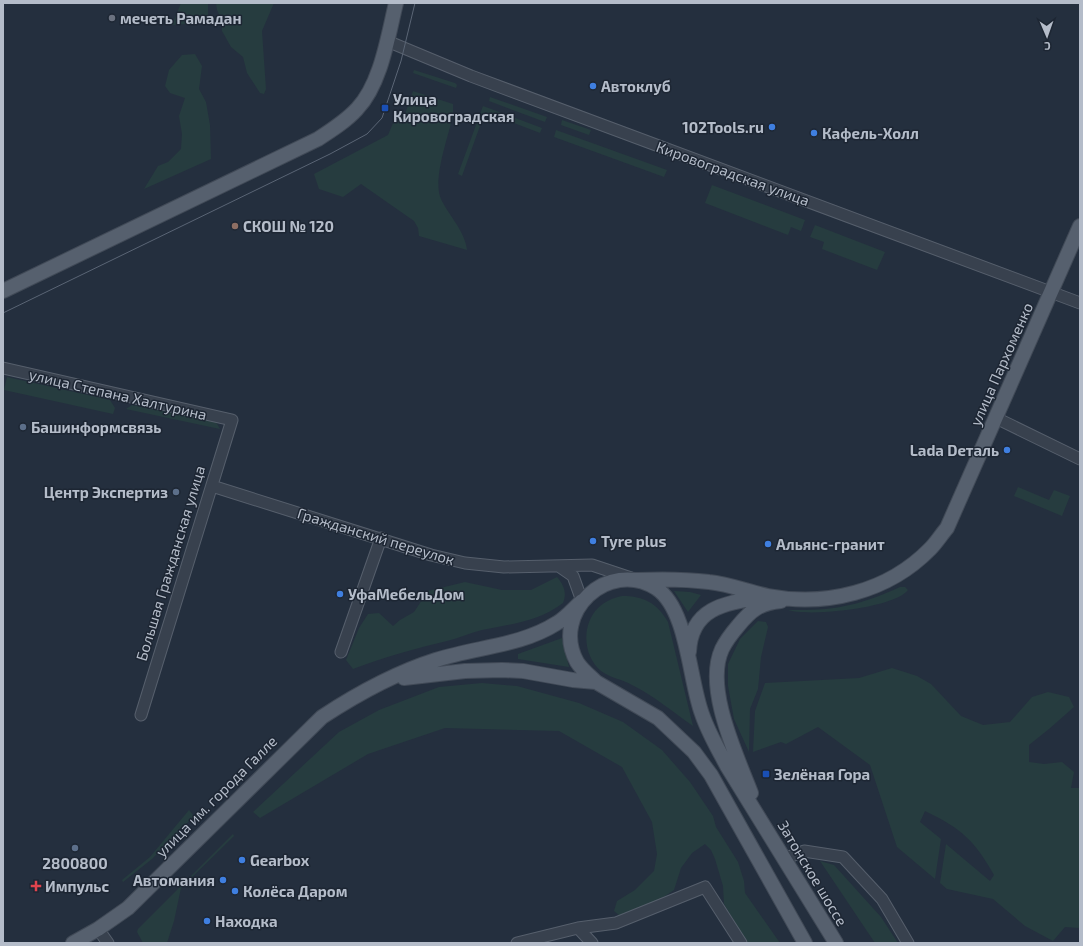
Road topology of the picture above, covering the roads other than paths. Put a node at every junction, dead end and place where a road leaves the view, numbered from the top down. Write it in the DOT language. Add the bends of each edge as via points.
graph roads {
  1 [pos="396,3"];
  2 [pos="387,41"];
  3 [pos="1080,226"];
  4 [pos="3,291"];
  5 [pos="1051,291"];
  6 [pos="1080,303"];
  7 [pos="3,368"];
  8 [pos="996,418"];
  9 [pos="232,420"];
  10 [pos="1080,459"];
  11 [pos="212,486"];
  12 [pos="381,538"];
  13 [pos="560,567"];
  14 [pos="637,580"];
  15 [pos="769,596"];
  16 [pos="804,600"];
  17 [pos="582,601"];
  18 [pos="341,652"];
  19 [pos="688,664"];
  20 [pos="388,680"];
  21 [pos="596,682"];
  22 [pos="141,715"];
  23 [pos="762,821"];
  24 [pos="784,859"];
  25 [pos="578,928"];
  26 [pos="98,929"];
  27 [pos="72,943"];
  28 [pos="108,943"];
  29 [pos="517,943"];
  30 [pos="592,943"];
  31 [pos="742,943"];
  32 [pos="805,943"];
  33 [pos="836,943"];
  34 [pos="908,943"];
  1 -- 2 [label="main road"];
  2 -- 4 [label="main road" via="371,91 340,126 318,139"];
  2 -- 5 [label="street, Кировоградская улица" via="471,76"];
  3 -- 5 [label="main road, улица Пархоменко"];
  5 -- 6 [label="street, Кировоградская улица"];
  5 -- 8 [label="main road, улица Пархоменко"];
  7 -- 9 [label="street, улица Степана Халтурина"];
  8 -- 10 [label="street"];
  8 -- 16 [label="main road, улица Пархоменко" via="946,528 930,549 910,567 853,595 826,600"];
  9 -- 11 [label="street, Большая Гражданская улица"];
  11 -- 12 [label="street, Гражданский переулок"];
  11 -- 22 [label="street, Большая Гражданская улица"];
  12 -- 13 [label="street, Гражданский переулок" via="431,555 465,563 504,567"];
  12 -- 18 [label="street"];
  13 -- 14 [label="street, Гражданский переулок" via="592,565"];
  13 -- 17 [label="street" via="573,576"];
  14 -- 15 [label="main road, улица Пархоменко" via="711,582"];
  14 -- 17 [label="main road, улица Пархоменко" via="615,581 601,585"];
  14 -- 19 [label="main road" via="657,589 674,609 684,640"];
  15 -- 16 [label="main road, улица Пархоменко"];
  15 -- 19 [label="main road, улица Пархоменко" via="736,601 710,610 694,627 689,642"];
  16 -- 23 [label="main road" via="765,603 753,610 722,649 718,664 719,696 723,714"];
  17 -- 20 [label="main road, улица им. города Галле" via="559,623 542,631 501,645 436,660"];
  17 -- 21 [label="main road" via="573,618 570,636 577,662"];
  19 -- 23 [label="main road" via="701,713 712,738"];
  20 -- 21 [label="main road, улица им. города Галле" via="465,671 502,670"];
  20 -- 26 [label="main road, улица им. города Галле" via="357,694 322,717 128,908"];
  21 -- 32 [label="main road, улица им. города Галле" via="658,718 694,752 710,775"];
  23 -- 24 [label="main road, Затонское шоссе"];
  24 -- 33 [label="main road, Затонское шоссе"];
  24 -- 34 [label="street" via="804,851 842,857 882,899"];
  25 -- 29 [label="street"];
  25 -- 30 [label="street"];
  25 -- 31 [label="street" via="616,923 705,887"];
  26 -- 27 [label="main road, улица им. города Галле"];
  26 -- 28 [label="street"];
}
